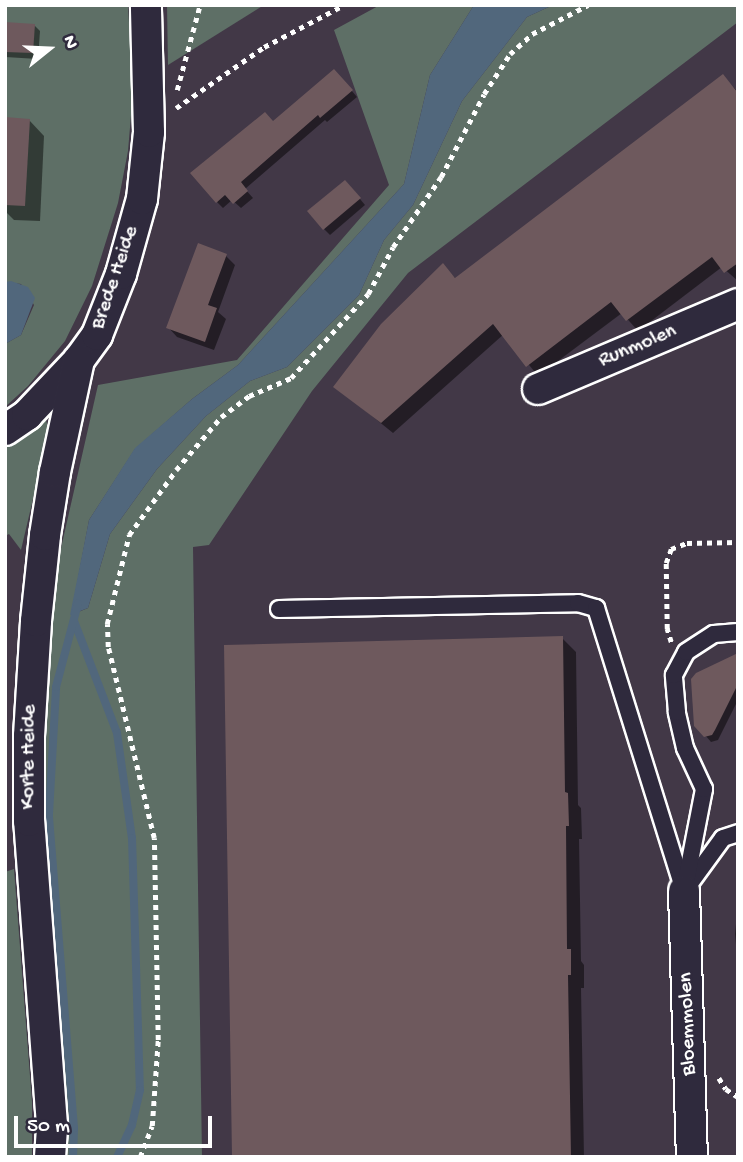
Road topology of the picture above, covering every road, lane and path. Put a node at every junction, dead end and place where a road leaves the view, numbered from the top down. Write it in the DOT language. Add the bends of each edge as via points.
graph roads {
  1 [pos="146,5"];
  2 [pos="200,5"];
  3 [pos="344,5"];
  4 [pos="588,5"];
  5 [pos="738,304"];
  6 [pos="79,360"];
  7 [pos="538,389"];
  8 [pos="5,430"];
  9 [pos="738,542"];
  10 [pos="279,609"];
  11 [pos="738,632"];
  12 [pos="686,652"];
  13 [pos="738,833"];
  14 [pos="684,891"];
  15 [pos="50,1157"];
  16 [pos="140,1157"];
  17 [pos="692,1157"];
  1 -- 6 [label="street, Brede Heide" via="149,132 142,199 121,274 97,335"];
  2 -- 3 [label="path" via="172,111 264,47"];
  4 -- 16 [label="path" via="532,34 510,54 368,294 291,378 249,396 220,417 129,535 107,624 108,647 154,838 158,1040 152,1126"];
  5 -- 7 [label="street, Runmolen"];
  6 -- 8 [label="street, Brede Heide" via="27,415"];
  6 -- 15 [label="street, Korte Heide" via="45,536 29,736 29,821 52,1125"];
  9 -- 12 [label="path" via="687,543 671,549 666,563 668,639"];
  10 -- 14 [label="lane" via="578,603 596,608"];
  11 -- 12 [label="lane" via="714,634"];
  12 -- 14 [label="lane" via="674,675 677,712 685,748 704,789"];
  13 -- 14 [label="lane" via="723,838"];
  14 -- 17 [label="street, Bloemmolen"];
}
